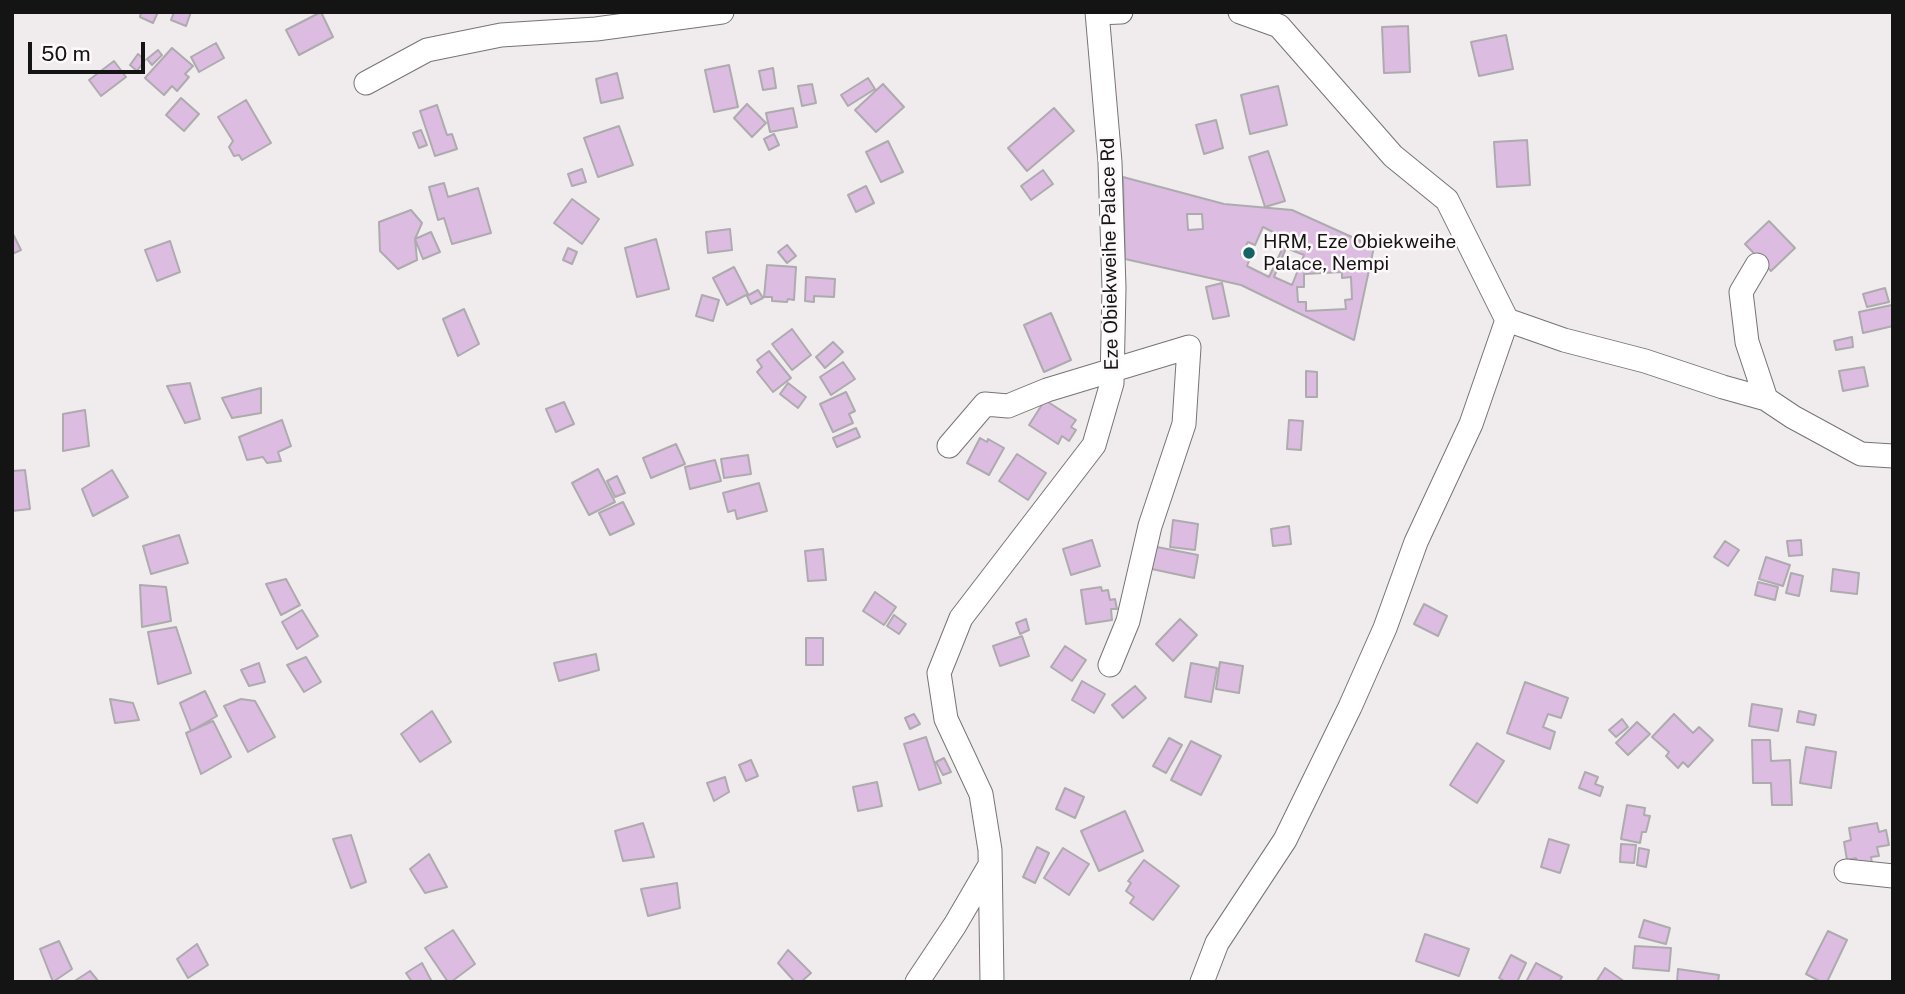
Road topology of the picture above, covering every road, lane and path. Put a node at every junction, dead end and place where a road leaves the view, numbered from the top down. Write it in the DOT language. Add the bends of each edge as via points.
graph roads {
  1 [pos="722,12"];
  2 [pos="1097,12"];
  3 [pos="1121,12"];
  4 [pos="1240,12"];
  5 [pos="366,83"];
  6 [pos="1757,265"];
  7 [pos="1507,320"];
  8 [pos="1113,371"];
  9 [pos="1766,399"];
  10 [pos="949,446"];
  11 [pos="1893,456"];
  12 [pos="1110,665"];
  13 [pos="990,864"];
  14 [pos="1846,872"];
  15 [pos="1893,876"];
  16 [pos="917,982"];
  17 [pos="992,982"];
  18 [pos="1202,982"];
  1 -- 5 [label="street" via="596,29 501,35 426,50"];
  2 -- 3 [label="street"];
  2 -- 8 [label="street, Eze Obiekweihe Palace Rd" via="1110,162"];
  4 -- 7 [label="street" via="1279,26 1393,156 1447,200"];
  6 -- 9 [label="street" via="1741,292 1747,342"];
  7 -- 9 [label="street"];
  7 -- 18 [label="street" via="1471,424 1416,542 1350,707 1285,840 1217,943"];
  8 -- 10 [label="street" via="1008,406 985,404"];
  8 -- 12 [label="street" via="1189,347 1184,424 1150,526 1128,621"];
  8 -- 13 [label="street, Eze Obiekweihe Palace Rd" via="1094,445 961,618 939,673 946,719 981,794"];
  9 -- 11 [label="street" via="1861,454"];
  13 -- 16 [label="street"];
  13 -- 17 [label="street, Eze Obiekweihe Palace Rd"];
  14 -- 15 [label="street"];
}
